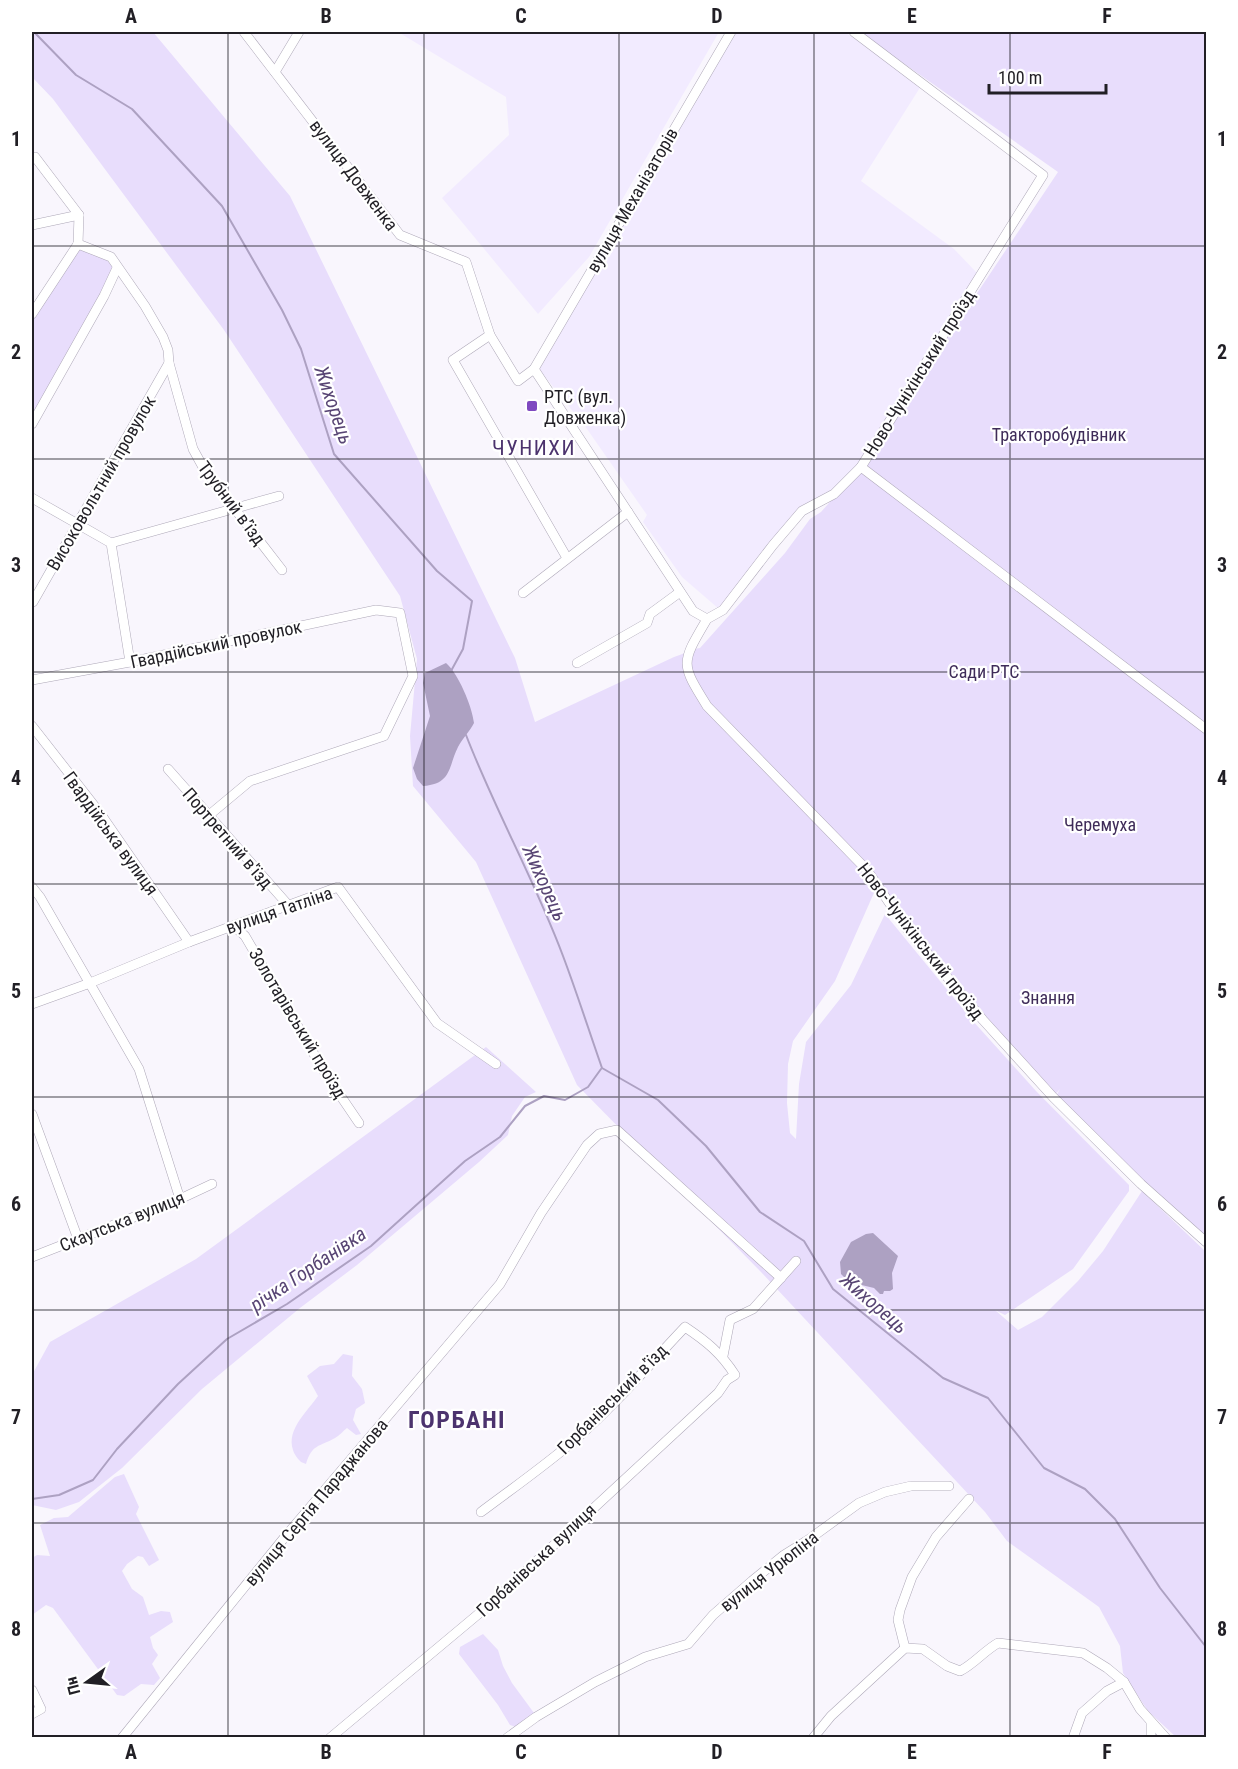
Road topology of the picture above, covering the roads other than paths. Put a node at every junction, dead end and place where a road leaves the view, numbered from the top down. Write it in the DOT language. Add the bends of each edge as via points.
graph roads {
  1 [pos="244,32"];
  2 [pos="299,32"];
  3 [pos="731,32"];
  4 [pos="854,32"];
  5 [pos="275,72"];
  6 [pos="35,157"];
  7 [pos="79,215"];
  8 [pos="32,225"];
  9 [pos="78,244"];
  10 [pos="117,268"];
  11 [pos="32,314"];
  12 [pos="490,335"];
  13 [pos="168,363"];
  14 [pos="534,369"];
  15 [pos="32,424"];
  16 [pos="861,467"];
  17 [pos="279,496"];
  18 [pos="32,498"];
  19 [pos="236,508"];
  20 [pos="628,512"];
  21 [pos="78,525"];
  22 [pos="111,543"];
  23 [pos="567,558"];
  24 [pos="282,570"];
  25 [pos="680,592"];
  26 [pos="523,593"];
  27 [pos="33,602"];
  28 [pos="707,619"];
  29 [pos="130,662"];
  30 [pos="577,663"];
  31 [pos="32,680"];
  32 [pos="32,726"];
  33 [pos="1206,729"];
  34 [pos="168,769"];
  35 [pos="208,816"];
  36 [pos="32,887"];
  37 [pos="36,898"];
  38 [pos="288,906"];
  39 [pos="234,926"];
  40 [pos="189,942"];
  41 [pos="90,983"];
  42 [pos="32,1004"];
  43 [pos="496,1064"];
  44 [pos="32,1114"];
  45 [pos="359,1123"];
  46 [pos="212,1184"];
  47 [pos="180,1199"];
  48 [pos="78,1239"];
  49 [pos="1206,1242"];
  50 [pos="32,1257"];
  51 [pos="796,1261"];
  52 [pos="781,1278"];
  53 [pos="723,1356"];
  54 [pos="735,1375"];
  55 [pos="950,1486"];
  56 [pos="969,1499"];
  57 [pos="481,1512"];
  58 [pos="905,1648"];
  59 [pos="1124,1682"];
  60 [pos="32,1690"];
  61 [pos="32,1713"];
  62 [pos="1151,1723"];
  63 [pos="122,1737"];
  64 [pos="330,1737"];
  65 [pos="507,1737"];
  66 [pos="813,1737"];
  67 [pos="1073,1737"];
  68 [pos="1151,1737"];
  69 [pos="1166,1737"];
  1 -- 5 [label="street, вулиця Довженка"];
  2 -- 5 [label="street"];
  3 -- 14 [label="street, вулиця Механізаторів"];
  4 -- 16 [label="street, Ново-Чуніхінський проїзд" via="1043,175"];
  5 -- 12 [label="street, вулиця Довженка" via="400,235 466,262"];
  6 -- 7 [label="street"];
  7 -- 8 [label="street"];
  7 -- 9 [label="street"];
  9 -- 10 [label="street, Трубний в’їзд" via="111,257"];
  9 -- 11 [label="street"];
  10 -- 13 [label="street, Трубний в’їзд" via="163,337"];
  10 -- 15 [label="street"];
  12 -- 14 [label="street, вулиця Довженка" via="519,381"];
  12 -- 23 [label="street" via="453,360"];
  13 -- 19 [label="street, Трубний в’їзд" via="193,449"];
  13 -- 21 [label="street, Високовольтний провулок"];
  14 -- 20 [label="street"];
  16 -- 28 [label="street" via="834,494 802,511 723,610"];
  16 -- 33 [label="street, Ново-Чуніхінський проїзд"];
  17 -- 19 [label="street"];
  18 -- 21 [label="street"];
  19 -- 22 [label="street"];
  19 -- 24 [label="street, Трубний в’їзд"];
  20 -- 23 [label="street"];
  20 -- 25 [label="street"];
  21 -- 22 [label="street"];
  21 -- 27 [label="street, Високовольтний провулок"];
  22 -- 29 [label="street"];
  23 -- 26 [label="street"];
  25 -- 28 [label="street" via="693,611"];
  25 -- 30 [label="street" via="651,614 647,623"];
  28 -- 49 [label="street, Ново-Чуніхінський проїзд" via="688,650 686,668 707,706 867,870 907,929 1053,1097"];
  29 -- 31 [label="street, Гвардійський провулок"];
  29 -- 35 [label="street, Гвардійський провулок" via="376,610 400,613 412,676 384,736 250,781"];
  32 -- 40 [label="street, Гвардійська вулиця" via="100,813"];
  34 -- 35 [label="street, Портретний в'їзд"];
  35 -- 38 [label="street, Портретний в'їзд"];
  36 -- 37 [label="street"];
  37 -- 41 [label="street"];
  38 -- 39 [label="street, вулиця Татліна"];
  38 -- 43 [label="street, вулиця Татліна" via="338,887 437,1023"];
  39 -- 40 [label="street, вулиця Татліна"];
  39 -- 45 [label="street, Золотарівський проїзд" via="245,936 325,1073"];
  40 -- 41 [label="street, вулиця Татліна"];
  41 -- 42 [label="street, вулиця Татліна"];
  41 -- 47 [label="street" via="139,1069"];
  44 -- 48 [label="street"];
  46 -- 47 [label="street, Скаутська вулиця"];
  47 -- 48 [label="street, Скаутська вулиця"];
  48 -- 50 [label="street, Скаутська вулиця"];
  51 -- 52 [label="street"];
  52 -- 53 [label="street" via="753,1309 730,1320"];
  52 -- 63 [label="street, вулиця Сергія Параджанова" via="617,1130 599,1134 587,1145 541,1212 500,1284 284,1538"];
  53 -- 54 [label="street, Горбанівський в'їзд"];
  53 -- 57 [label="street, Горбанівський в'їзд" via="685,1327 577,1438"];
  54 -- 64 [label="street, Горбанівська вулиця" via="488,1606"];
  55 -- 65 [label="street, вулиця Урюпіна" via="912,1486 859,1503 752,1581 713,1615 688,1644 645,1657 595,1682"];
  56 -- 58 [label="street" via="936,1537 912,1577 898,1620"];
  58 -- 59 [label="street" via="923,1649 960,1671 998,1643 1083,1653"];
  58 -- 66 [label="street"];
  59 -- 62 [label="street"];
  59 -- 67 [label="street" via="1082,1713"];
  60 -- 61 [label="street" via="41,1709"];
  62 -- 68 [label="street"];
  62 -- 69 [label="street"];
}
